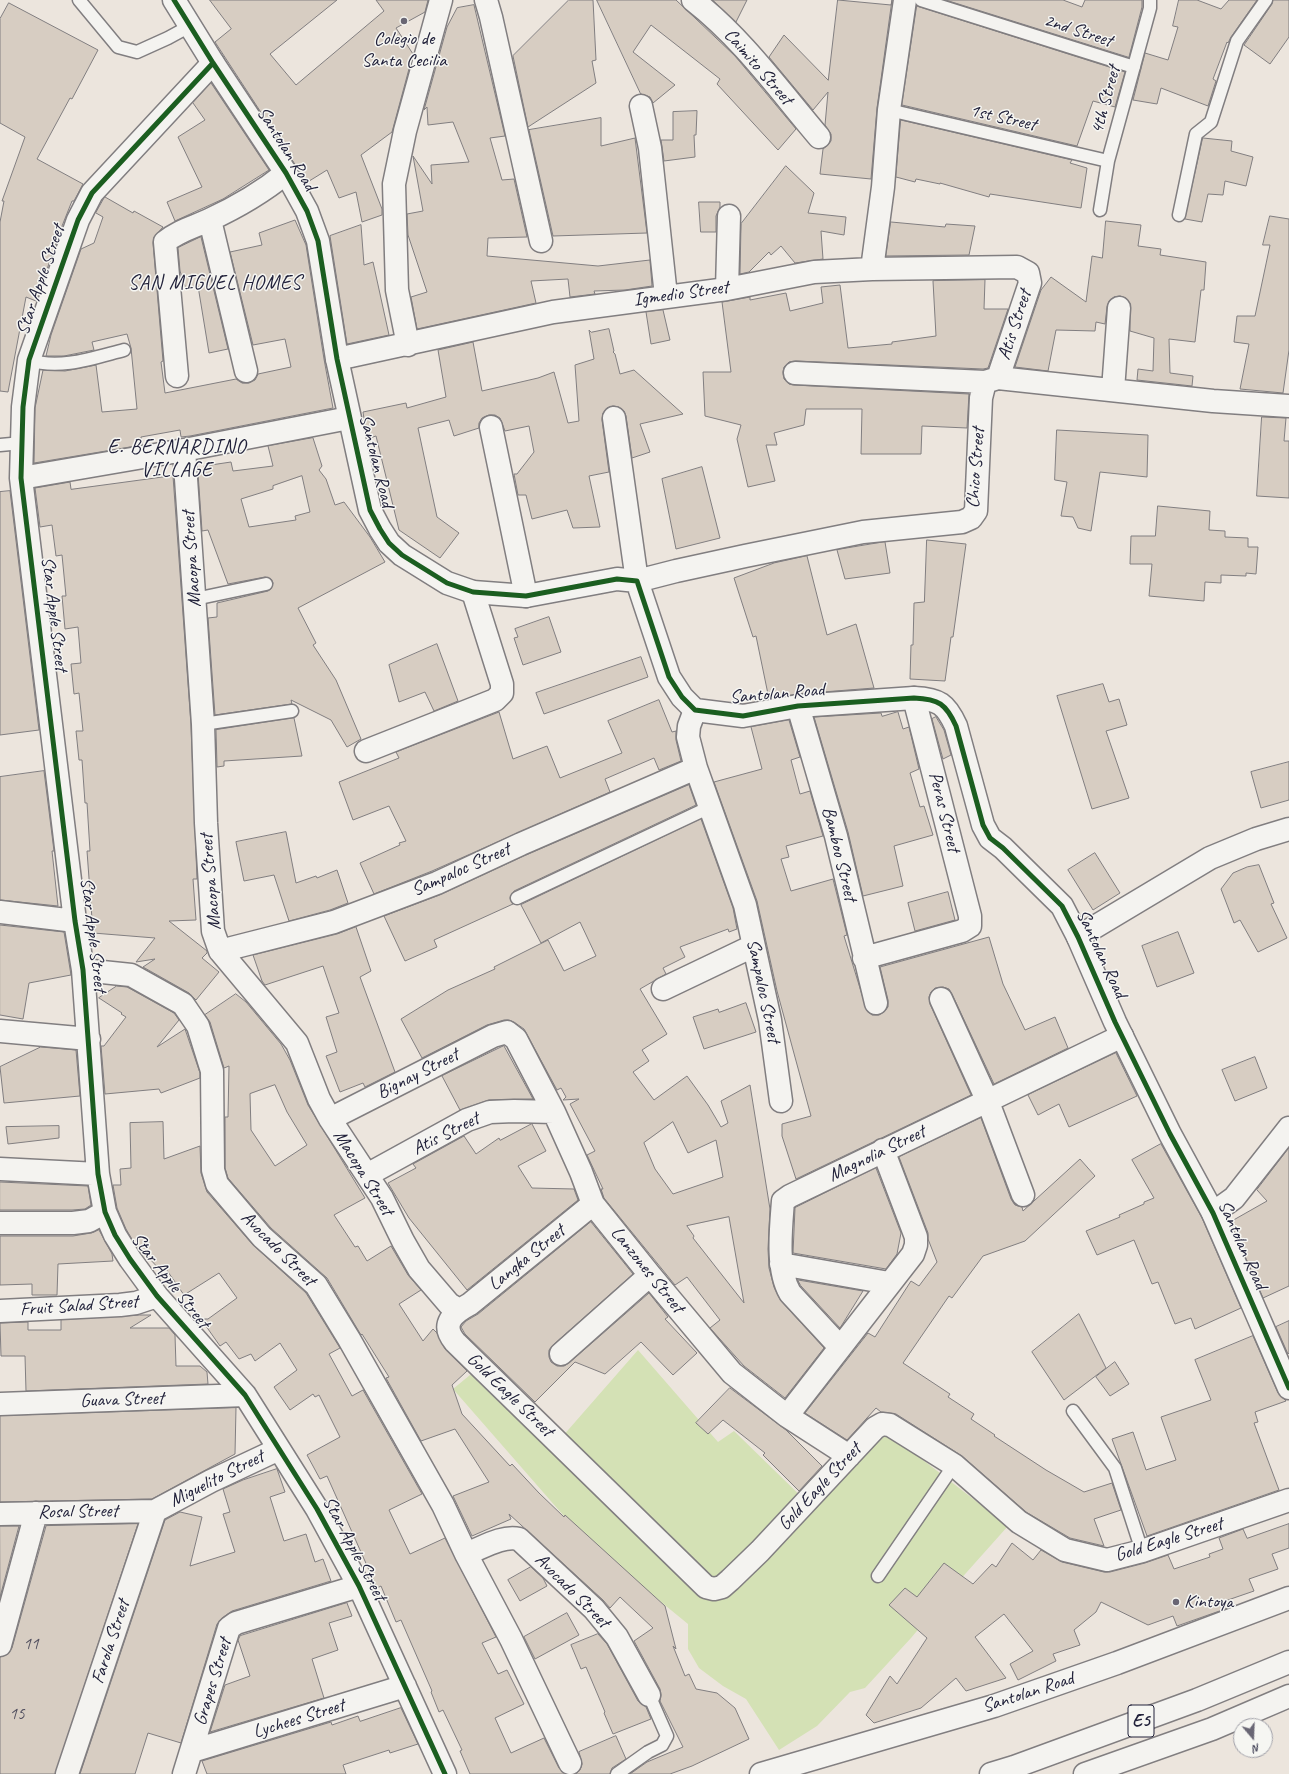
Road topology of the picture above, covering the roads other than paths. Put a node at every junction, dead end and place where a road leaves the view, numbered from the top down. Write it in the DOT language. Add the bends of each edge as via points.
graph roads {
  1 [pos="79,0"];
  2 [pos="174,0"];
  3 [pos="441,0"];
  4 [pos="486,0"];
  5 [pos="693,0"];
  6 [pos="904,0"];
  7 [pos="921,0"];
  8 [pos="1150,0"];
  9 [pos="1266,0"];
  10 [pos="190,26"];
  11 [pos="213,63"];
  12 [pos="1134,67"];
  13 [pos="641,106"];
  14 [pos="889,110"];
  15 [pos="819,138"];
  16 [pos="1108,162"];
  17 [pos="286,174"];
  18 [pos="1100,210"];
  19 [pos="1179,215"];
  20 [pos="729,216"];
  21 [pos="210,220"];
  22 [pos="541,240"];
  23 [pos="872,269"];
  24 [pos="1028,272"];
  25 [pos="727,289"];
  26 [pos="666,296"];
  27 [pos="1119,308"];
  28 [pos="408,345"];
  29 [pos="124,350"];
  30 [pos="337,359"];
  31 [pos="29,360"];
  32 [pos="246,371"];
  33 [pos="796,373"];
  34 [pos="177,376"];
  35 [pos="992,380"];
  36 [pos="1113,390"];
  37 [pos="1289,406"];
  38 [pos="349,418"];
  39 [pos="614,418"];
  40 [pos="491,427"];
  41 [pos="22,443"];
  42 [pos="0,445"];
  43 [pos="184,450"];
  44 [pos="21,478"];
  45 [pos="637,581"];
  46 [pos="266,584"];
  47 [pos="473,592"];
  48 [pos="526,596"];
  49 [pos="194,599"];
  50 [pos="914,698"];
  51 [pos="798,706"];
  52 [pos="695,710"];
  53 [pos="292,711"];
  54 [pos="203,724"];
  55 [pos="366,751"];
  56 [pos="696,768"];
  57 [pos="710,808"];
  58 [pos="1289,829"];
  59 [pos="516,898"];
  60 [pos="0,912"];
  61 [pos="75,922"];
  62 [pos="1078,937"];
  63 [pos="754,946"];
  64 [pos="220,951"];
  65 [pos="864,958"];
  66 [pos="83,970"];
  67 [pos="663,989"];
  68 [pos="941,999"];
  69 [pos="876,1003"];
  70 [pos="0,1031"];
  71 [pos="507,1032"];
  72 [pos="1122,1036"];
  73 [pos="89,1039"];
  74 [pos="781,1101"];
  75 [pos="988,1102"];
  76 [pos="554,1112"];
  77 [pos="330,1119"];
  78 [pos="1289,1128"];
  79 [pos="883,1150"];
  80 [pos="0,1169"];
  81 [pos="98,1174"];
  82 [pos="367,1175"];
  83 [pos="1023,1195"];
  84 [pos="594,1204"];
  85 [pos="105,1212"];
  86 [pos="1213,1213"];
  87 [pos="0,1223"];
  88 [pos="781,1264"];
  89 [pos="650,1276"];
  90 [pos="889,1283"];
  91 [pos="157,1296"];
  92 [pos="459,1310"];
  93 [pos="0,1311"];
  94 [pos="840,1347"];
  95 [pos="562,1354"];
  96 [pos="1289,1388"];
  97 [pos="244,1395"];
  98 [pos="0,1404"];
  99 [pos="1073,1412"];
  100 [pos="788,1416"];
  101 [pos="279,1449"];
  102 [pos="849,1456"];
  103 [pos="954,1465"];
  104 [pos="1289,1500"];
  105 [pos="155,1511"];
  106 [pos="36,1513"];
  107 [pos="0,1514"];
  108 [pos="1142,1551"];
  109 [pos="466,1554"];
  110 [pos="878,1576"];
  111 [pos="358,1586"];
  112 [pos="1289,1598"];
  113 [pos="0,1645"];
  114 [pos="1289,1662"];
  115 [pos="406,1686"];
  116 [pos="649,1695"];
  117 [pos="1289,1696"];
  118 [pos="192,1751"];
  119 [pos="570,1763"];
  120 [pos="67,1774"];
  121 [pos="184,1774"];
  122 [pos="445,1774"];
  123 [pos="618,1774"];
  124 [pos="761,1774"];
  125 [pos="991,1774"];
  126 [pos="1085,1774"];
  1 -- 10 [label="lane" via="118,47 137,52"];
  2 -- 10 [label="main road, Santolan Road"];
  3 -- 28 [label="main road" via="405,131 394,184 397,290"];
  4 -- 22 [label="main road"];
  5 -- 15 [label="main road, Caimito Street" via="709,12 746,49"];
  6 -- 14 [label="main road"];
  7 -- 12 [label="lane, 2nd Street"];
  8 -- 12 [label="lane, 4th Street"];
  9 -- 19 [label="lane" via="1236,41 1211,122 1196,134"];
  10 -- 11 [label="main road, Santolan Road"];
  11 -- 17 [label="main road, Santolan Road"];
  11 -- 31 [label="main road, Star Apple Street" via="92,193 78,220"];
  12 -- 16 [label="lane, 4th Street"];
  13 -- 26 [label="main road" via="650,148"];
  14 -- 16 [label="lane, 1st Street"];
  14 -- 23 [label="main road"];
  16 -- 18 [label="lane, 4th Street"];
  17 -- 21 [label="main road"];
  17 -- 30 [label="main road, Santolan Road" via="307,211 318,241"];
  20 -- 25 [label="main road"];
  21 -- 32 [label="main road"];
  21 -- 34 [label="main road" via="172,236 165,242"];
  23 -- 24 [label="main road, Igmedio Street" via="1017,267"];
  23 -- 25 [label="main road, Igmedio Street" via="814,272"];
  24 -- 35 [label="main road, Atis Street" via="1030,283"];
  25 -- 26 [label="main road, Igmedio Street"];
  26 -- 28 [label="main road, Igmedio Street" via="553,312"];
  27 -- 36 [label="main road"];
  28 -- 30 [label="main road, Igmedio Street"];
  29 -- 31 [label="lane" via="63,364"];
  30 -- 38 [label="main road, Santolan Road"];
  31 -- 41 [label="main road, Star Apple Street" via="23,407"];
  33 -- 35 [label="main road"];
  35 -- 36 [label="main road"];
  35 -- 45 [label="main road, Chico Street" via="981,398 976,511 971,518 962,522 863,532 676,570"];
  36 -- 37 [label="main road"];
  38 -- 43 [label="main road"];
  38 -- 47 [label="main road, Santolan Road" via="370,510 389,543 402,555 447,583"];
  39 -- 45 [label="main road"];
  40 -- 48 [label="main road"];
  41 -- 42 [label="lane"];
  41 -- 44 [label="main road, Star Apple Street"];
  43 -- 44 [label="main road"];
  43 -- 49 [label="main road, Macopa Street"];
  44 -- 61 [label="main road, Star Apple Street"];
  45 -- 48 [label="main road, Santolan Road" via="617,579"];
  45 -- 52 [label="main road" via="669,677 682,697"];
  46 -- 49 [label="lane"];
  47 -- 48 [label="main road, Santolan Road"];
  47 -- 55 [label="main road" via="502,684 502,693 495,700"];
  49 -- 54 [label="main road, Macopa Street"];
  50 -- 51 [label="main road, Santolan Road"];
  50 -- 62 [label="main road, Santolan Road" via="928,698 939,702 950,712 990,838 1062,906"];
  50 -- 65 [label="main road, Peras Street" via="970,916 970,926 962,931"];
  51 -- 52 [label="main road, Santolan Road" via="744,716"];
  51 -- 65 [label="main road, Bamboo Street" via="836,836"];
  52 -- 56 [label="main road, Sampaloc Street" via="688,736"];
  53 -- 54 [label="lane"];
  54 -- 64 [label="main road, Macopa Street" via="213,931"];
  56 -- 57 [label="main road, Sampaloc Street"];
  56 -- 64 [label="main road, Sampaloc Street" via="415,891 334,922"];
  57 -- 59 [label="lane"];
  57 -- 63 [label="main road, Sampaloc Street" via="744,905"];
  58 -- 62 [label="main road" via="1210,858"];
  60 -- 61 [label="main road"];
  61 -- 66 [label="main road, Star Apple Street"];
  62 -- 72 [label="main road, Santolan Road"];
  63 -- 67 [label="main road"];
  63 -- 74 [label="main road, Sampaloc Street" via="770,1020"];
  64 -- 77 [label="main road, Macopa Street" via="297,1043 319,1099"];
  65 -- 69 [label="main road, Bamboo Street"];
  66 -- 73 [label="main road, Star Apple Street"];
  66 -- 109 [label="main road, Avocado Street" via="131,975 183,1004 198,1026 212,1071 213,1170 217,1184 262,1237 316,1285 443,1505"];
  68 -- 75 [label="main road"];
  70 -- 73 [label="main road"];
  71 -- 76 [label="main road, Lanzones Street" via="516,1039"];
  71 -- 77 [label="main road, Bignay Street" via="494,1036"];
  72 -- 75 [label="main road, Magnolia Street"];
  72 -- 86 [label="main road, Santolan Road" via="1170,1134"];
  73 -- 81 [label="main road, Star Apple Street"];
  75 -- 79 [label="main road, Magnolia Street"];
  75 -- 83 [label="main road"];
  76 -- 82 [label="main road, Atis Street" via="490,1112 466,1120"];
  76 -- 84 [label="main road, Lanzones Street"];
  77 -- 82 [label="main road, Macopa Street"];
  78 -- 86 [label="main road" via="1234,1198"];
  79 -- 88 [label="main road, Magnolia Street" via="783,1201"];
  79 -- 90 [label="main road" via="916,1237 913,1254"];
  80 -- 81 [label="main road"];
  81 -- 85 [label="main road, Star Apple Street"];
  82 -- 92 [label="main road, Macopa Street" via="419,1268 449,1304"];
  84 -- 89 [label="main road, Lanzones Street"];
  84 -- 92 [label="main road, Langka Street" via="470,1304"];
  85 -- 87 [label="main road" via="89,1221 73,1223"];
  85 -- 91 [label="main road, Star Apple Street" via="115,1235"];
  86 -- 96 [label="main road, Santolan Road"];
  88 -- 90 [label="main road"];
  88 -- 94 [label="main road, Magnolia Street" via="785,1283 790,1292"];
  89 -- 95 [label="main road"];
  89 -- 100 [label="main road, Lanzones Street" via="732,1373"];
  90 -- 94 [label="main road"];
  91 -- 93 [label="main road, Fruit Salad Street" via="120,1305"];
  91 -- 97 [label="main road, Star Apple Street"];
  92 -- 102 [label="main road, Gold Eagle Street" via="447,1325 447,1331 455,1342 706,1588 722,1587 730,1580"];
  94 -- 100 [label="main road"];
  97 -- 98 [label="main road, Guava Street"];
  97 -- 101 [label="main road, Star Apple Street"];
  99 -- 108 [label="lane" via="1115,1468"];
  100 -- 102 [label="main road, Lanzones Street"];
  101 -- 105 [label="main road, Miguelito Street" via="210,1481"];
  101 -- 111 [label="main road, Star Apple Street" via="317,1509"];
  102 -- 103 [label="main road, Gold Eagle Street" via="875,1428 882,1424 890,1425"];
  103 -- 108 [label="main road, Gold Eagle Street" via="1019,1522 1065,1550 1107,1560"];
  103 -- 110 [label="lane"];
  104 -- 108 [label="main road, Gold Eagle Street"];
  105 -- 106 [label="main road, Rosal Street"];
  105 -- 120 [label="main road, Farola Street"];
  106 -- 107 [label="main road, Rosal Street"];
  106 -- 113 [label="main road"];
  109 -- 116 [label="main road, Avocado Street" via="510,1537 519,1539 594,1609 617,1637"];
  109 -- 119 [label="main road, Avocado Street" via="511,1639"];
  111 -- 115 [label="main road, Star Apple Street"];
  111 -- 118 [label="main road, Grapes Street" via="236,1623 229,1628"];
  112 -- 124 [label="main road, Santolan Road" via="1117,1663 1001,1703"];
  114 -- 125 [label="main road, E5" via="1197,1700"];
  115 -- 118 [label="main road, Lychees Street"];
  115 -- 122 [label="main road, Star Apple Street"];
  116 -- 123 [label="lane" via="667,1736 662,1745"];
  117 -- 126 [label="main road, E5" via="1212,1729"];
  118 -- 121 [label="main road, Grapes Street"];
}
